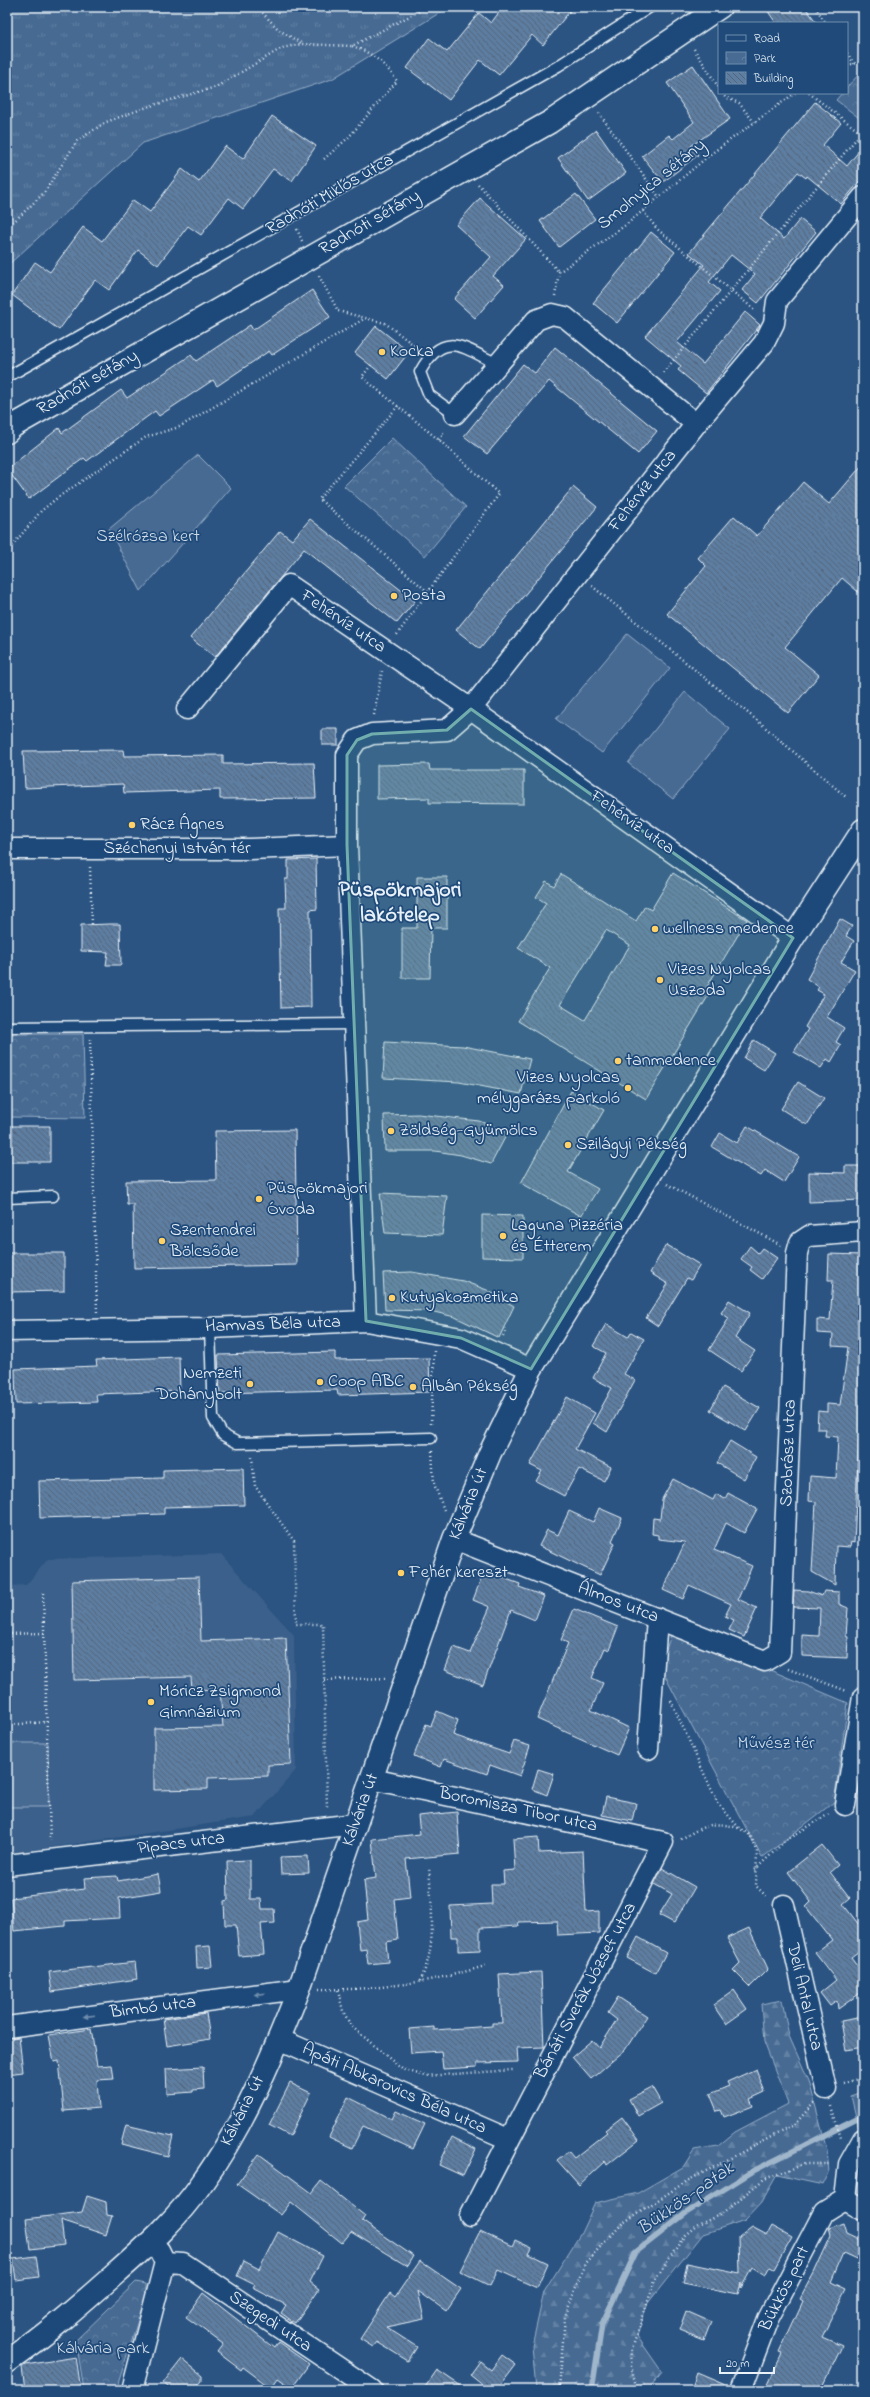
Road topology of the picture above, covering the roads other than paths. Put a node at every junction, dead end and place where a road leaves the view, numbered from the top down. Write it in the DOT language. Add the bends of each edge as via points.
graph roads {
  1 [pos="650,7"];
  2 [pos="720,7"];
  3 [pos="863,197"];
  4 [pos="497,364"];
  5 [pos="7,377"];
  6 [pos="455,414"];
  7 [pos="9,424"];
  8 [pos="696,424"];
  9 [pos="187,709"];
  10 [pos="471,709"];
  11 [pos="863,830"];
  12 [pos="347,845"];
  13 [pos="7,849"];
  14 [pos="793,938"];
  15 [pos="354,1024"];
  16 [pos="7,1027"];
  17 [pos="53,1196"];
  18 [pos="7,1198"];
  19 [pos="863,1232"];
  20 [pos="366,1321"];
  21 [pos="210,1328"];
  22 [pos="7,1332"];
  23 [pos="531,1368"];
  24 [pos="431,1438"];
  25 [pos="454,1539"];
  26 [pos="657,1618"];
  27 [pos="772,1656"];
  28 [pos="856,1694"];
  29 [pos="648,1749"];
  30 [pos="372,1779"];
  31 [pos="845,1805"];
  32 [pos="355,1824"];
  33 [pos="663,1842"];
  34 [pos="7,1865"];
  35 [pos="784,1905"];
  36 [pos="299,1989"];
  37 [pos="7,2027"];
  38 [pos="279,2039"];
  39 [pos="826,2089"];
  40 [pos="508,2139"];
  41 [pos="863,2139"];
  42 [pos="845,2199"];
  43 [pos="863,2209"];
  44 [pos="470,2216"];
  45 [pos="153,2240"];
  46 [pos="165,2262"];
  47 [pos="7,2362"];
  48 [pos="132,2390"];
  49 [pos="372,2390"];
  50 [pos="741,2390"];
  1 -- 5 [label="lane, Radnóti Miklós utca" via="558,66"];
  2 -- 7 [label="street, Radnóti sétány" via="550,122"];
  3 -- 8 [label="street, Fehérvíz utca" via="777,301 774,323 764,343"];
  4 -- 6 [label="street"];
  4 -- 6 [label="lane" via="458,344 441,347 429,356 420,372 429,395"];
  4 -- 8 [label="street" via="536,320 552,314 565,317"];
  8 -- 10 [label="street, Fehérvíz utca"];
  9 -- 10 [label="street, Fehérvíz utca" via="289,585"];
  10 -- 12 [label="street" via="447,730 372,734 357,740 347,755"];
  10 -- 14 [label="street, Fehérvíz utca"];
  11 -- 14 [label="street, Kálvária út"];
  12 -- 13 [label="street, Széchenyi István tér" via="250,849"];
  12 -- 15 [label="street"];
  14 -- 23 [label="street, Kálvária út"];
  15 -- 16 [label="lane"];
  15 -- 20 [label="street"];
  17 -- 18 [label="lane"];
  19 -- 27 [label="street, Szobrász utca" via="809,1236 800,1242 796,1253"];
  20 -- 21 [label="street, Hamvas Béla utca"];
  20 -- 23 [label="street, Hamvas Béla utca" via="462,1338"];
  21 -- 22 [label="street, Hamvas Béla utca"];
  21 -- 24 [label="lane" via="213,1418 223,1435 238,1443"];
  23 -- 25 [label="street, Kálvária út" via="490,1452"];
  25 -- 26 [label="street, Álmos utca"];
  25 -- 30 [label="street, Kálvária út"];
  26 -- 27 [label="street, Álmos utca"];
  26 -- 29 [label="street"];
  28 -- 31 [label="street"];
  30 -- 32 [label="street, Kálvária út"];
  30 -- 33 [label="street, Boromisza Tibor utca"];
  32 -- 34 [label="street, Pipacs utca"];
  32 -- 36 [label="street, Kálvária út"];
  33 -- 40 [label="street, Bánáti Sverák József utca"];
  35 -- 39 [label="street, Deli Antal utca"];
  36 -- 37 [label="street, Bimbó utca, one-way"];
  36 -- 38 [label="street, Kálvária út"];
  38 -- 40 [label="street, Apáti Abkarovics Béla utca"];
  38 -- 45 [label="street, Kálvária út" via="230,2141 202,2184"];
  40 -- 44 [label="street, Bánáti Sverák József utca"];
  41 -- 42 [label="street" via="850,2164"];
  42 -- 43 [label="street"];
  42 -- 50 [label="street, Bükkös part" via="824,2212 768,2319"];
  45 -- 46 [label="street"];
  45 -- 47 [label="street, Kálvária út" via="51,2331"];
  46 -- 48 [label="street"];
  46 -- 49 [label="street, Szegedi utca" via="183,2263"];
}
